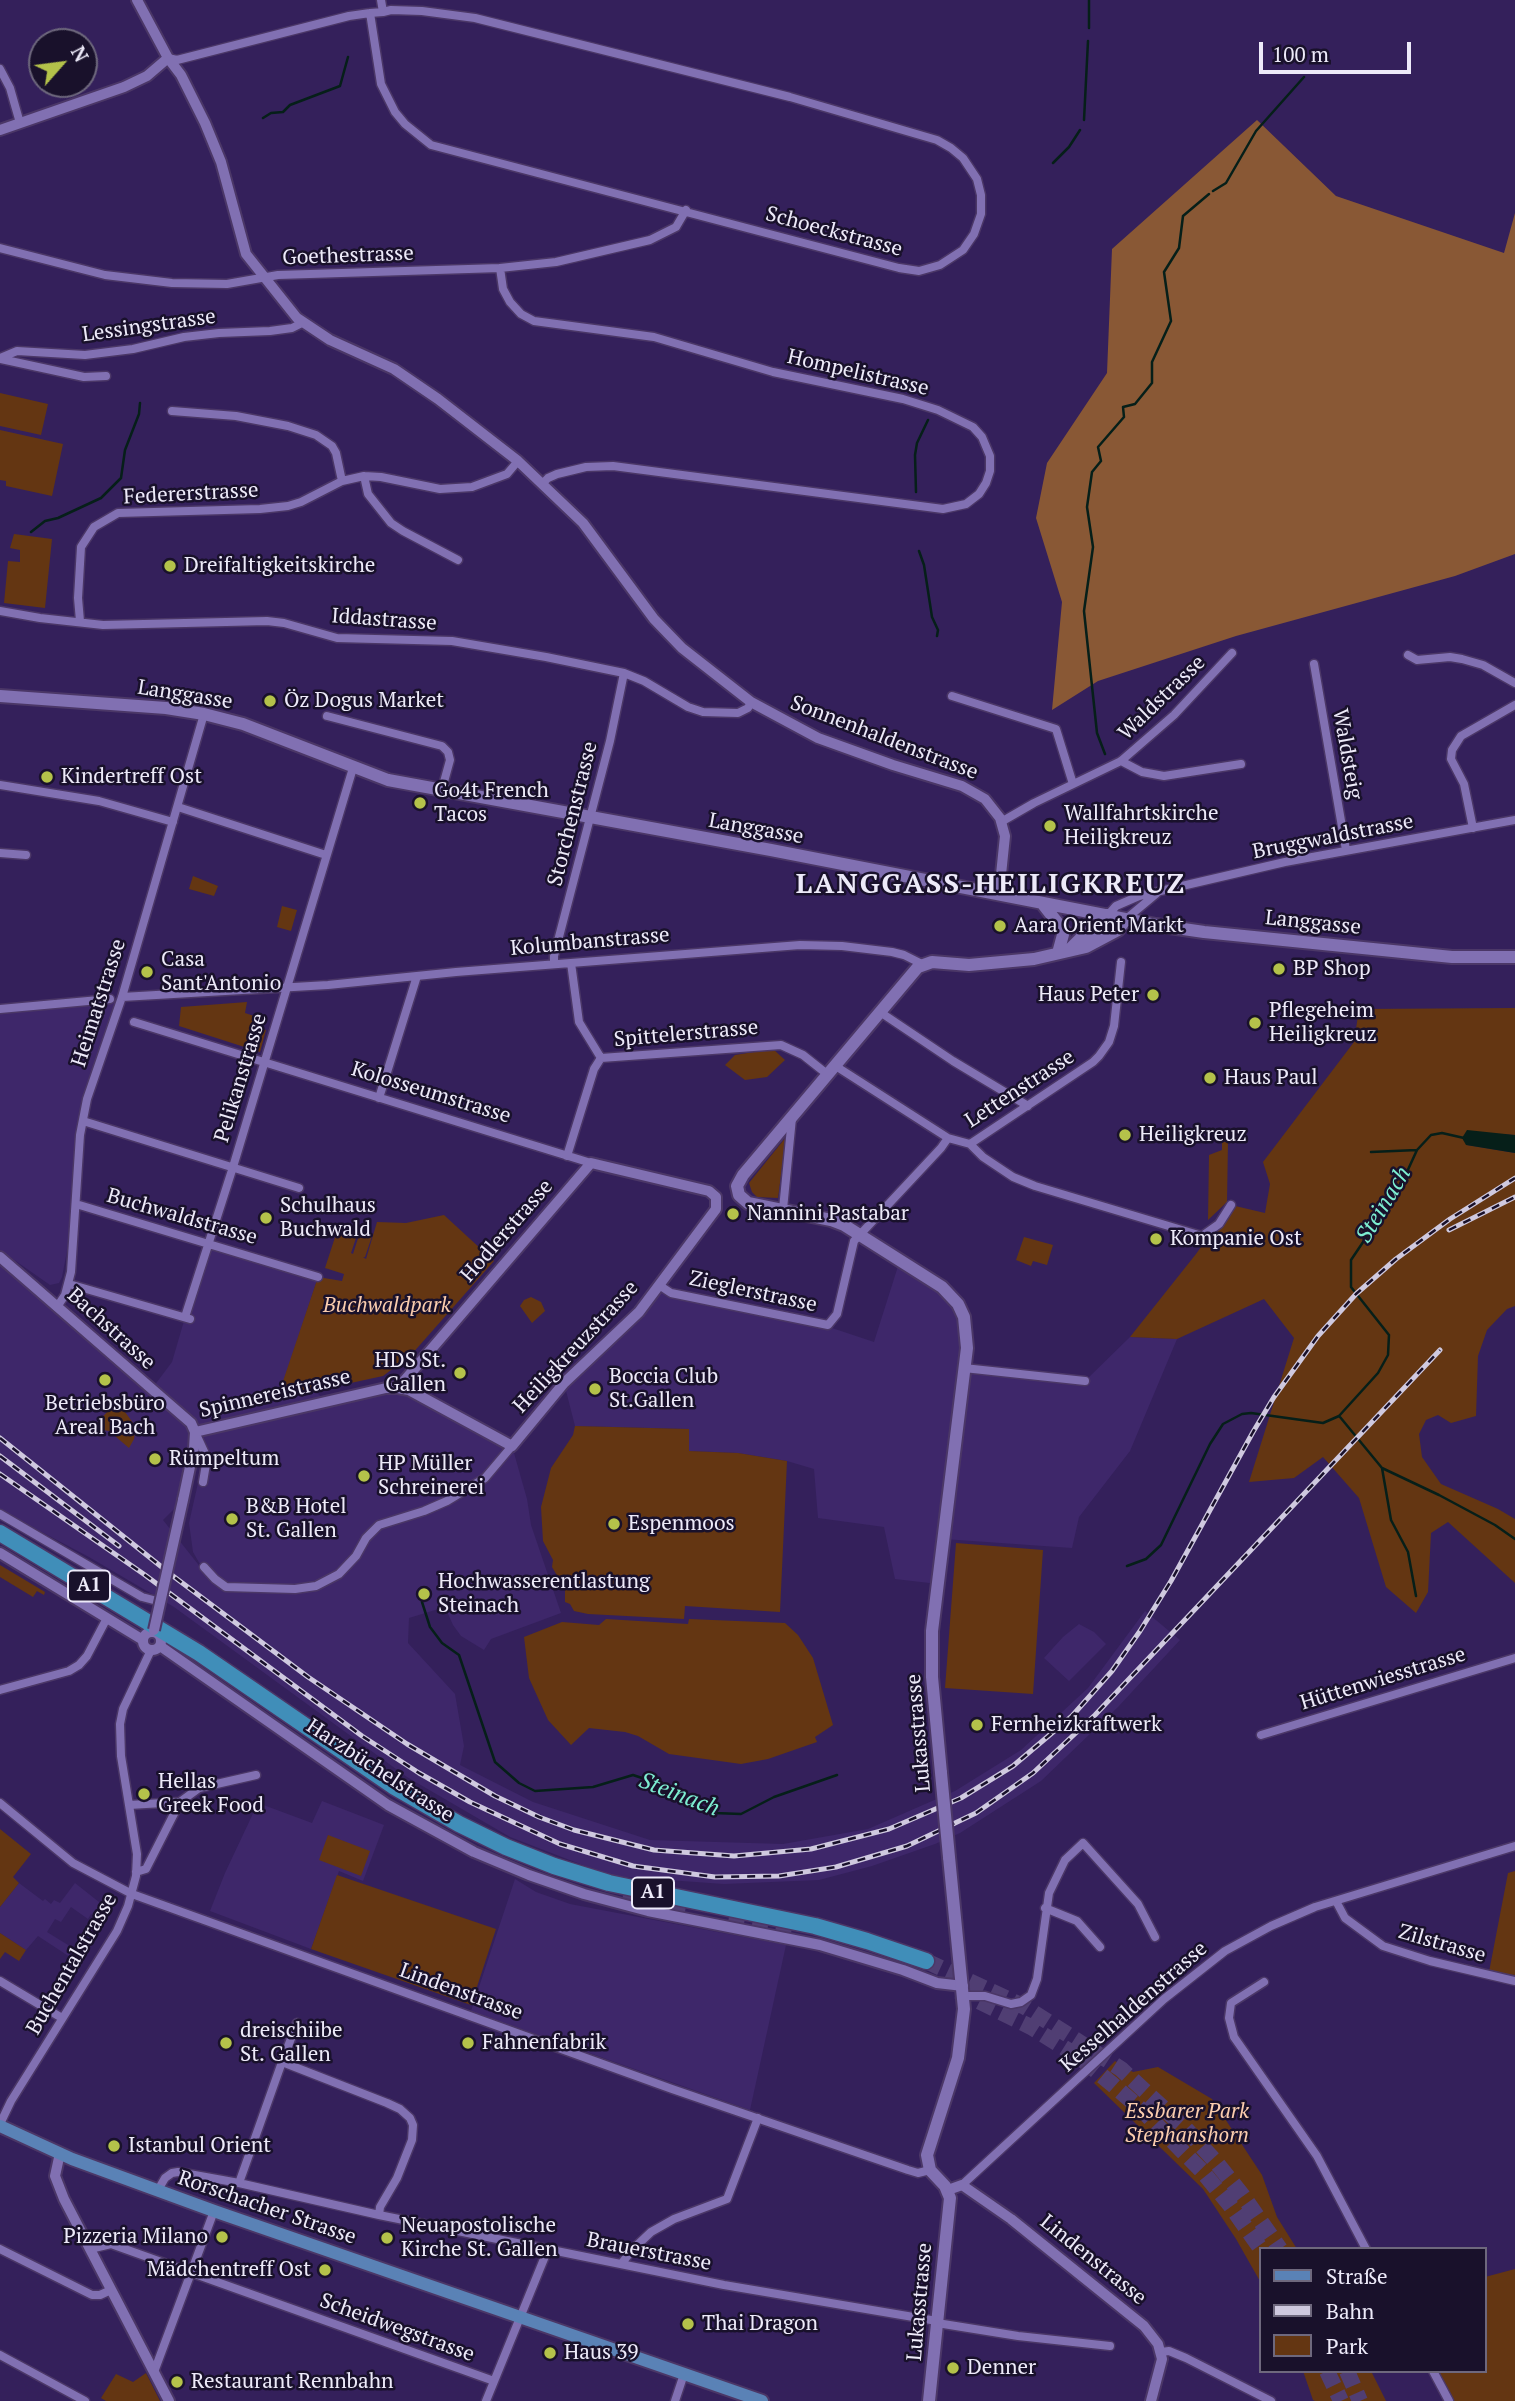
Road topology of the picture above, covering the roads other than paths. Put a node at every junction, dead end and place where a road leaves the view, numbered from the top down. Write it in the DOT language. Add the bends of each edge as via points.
graph roads {
  1 [pos="137,0"];
  2 [pos="381,0"];
  3 [pos="383,12"];
  4 [pos="370,13"];
  5 [pos="168,58"];
  6 [pos="0,69"];
  7 [pos="20,123"];
  8 [pos="0,130"];
  9 [pos="687,210"];
  10 [pos="0,248"];
  11 [pos="500,268"];
  12 [pos="264,278"];
  13 [pos="302,323"];
  14 [pos="0,358"];
  15 [pos="106,376"];
  16 [pos="172,411"];
  17 [pos="518,461"];
  18 [pos="364,477"];
  19 [pos="342,481"];
  20 [pos="543,483"];
  21 [pos="458,560"];
  22 [pos="0,611"];
  23 [pos="80,621"];
  24 [pos="1232,653"];
  25 [pos="1408,655"];
  26 [pos="1314,664"];
  27 [pos="624,673"];
  28 [pos="1515,683"];
  29 [pos="0,696"];
  30 [pos="952,696"];
  31 [pos="751,702"];
  32 [pos="1515,705"];
  33 [pos="204,714"];
  34 [pos="327,716"];
  35 [pos="1121,761"];
  36 [pos="1241,764"];
  37 [pos="353,768"];
  38 [pos="1073,784"];
  39 [pos="0,785"];
  40 [pos="442,789"];
  41 [pos="177,807"];
  42 [pos="591,818"];
  43 [pos="1515,820"];
  44 [pos="173,822"];
  45 [pos="1001,822"];
  46 [pos="1473,828"];
  47 [pos="1346,850"];
  48 [pos="0,853"];
  49 [pos="26,855"];
  50 [pos="326,855"];
  51 [pos="1158,893"];
  52 [pos="999,894"];
  53 [pos="1042,902"];
  54 [pos="1108,915"];
  55 [pos="1126,919"];
  56 [pos="1064,951"];
  57 [pos="1515,957"];
  58 [pos="1121,962"];
  59 [pos="571,963"];
  60 [pos="554,964"];
  61 [pos="922,964"];
  62 [pos="417,976"];
  63 [pos="286,988"];
  64 [pos="122,997"];
  65 [pos="110,999"];
  66 [pos="0,1009"];
  67 [pos="880,1012"];
  68 [pos="134,1022"];
  69 [pos="601,1058"];
  70 [pos="264,1063"];
  71 [pos="830,1069"];
  72 [pos="379,1098"];
  73 [pos="1028,1106"];
  74 [pos="793,1115"];
  75 [pos="83,1121"];
  76 [pos="948,1138"];
  77 [pos="970,1144"];
  78 [pos="567,1156"];
  79 [pos="591,1163"];
  80 [pos="233,1167"];
  81 [pos="299,1188"];
  82 [pos="737,1191"];
  83 [pos="716,1197"];
  84 [pos="76,1204"];
  85 [pos="1231,1205"];
  86 [pos="783,1209"];
  87 [pos="859,1234"];
  88 [pos="207,1242"];
  89 [pos="0,1257"];
  90 [pos="318,1276"];
  91 [pos="69,1284"];
  92 [pos="659,1285"];
  93 [pos="57,1307"];
  94 [pos="837,1314"];
  95 [pos="964,1368"];
  96 [pos="1085,1381"];
  97 [pos="398,1388"];
  98 [pos="195,1432"];
  99 [pos="512,1446"];
  100 [pos="203,1482"];
  101 [pos="0,1514"];
  102 [pos="0,1533"];
  103 [pos="0,1553"];
  104 [pos="204,1567"];
  105 [pos="161,1602"];
  106 [pos="107,1618"];
  107 [pos="154,1631"];
  108 [pos="143,1640"];
  109 [pos="156,1648"];
  110 [pos="1515,1658"];
  111 [pos="0,1690"];
  112 [pos="1261,1735"];
  113 [pos="256,1775"];
  114 [pos="180,1802"];
  115 [pos="0,1803"];
  116 [pos="129,1805"];
  117 [pos="1515,1846"];
  118 [pos="136,1872"];
  119 [pos="132,1894"];
  120 [pos="1336,1901"];
  121 [pos="1045,1908"];
  122 [pos="1155,1937"];
  123 [pos="1100,1947"];
  124 [pos="926,1961"];
  125 [pos="0,1981"];
  126 [pos="1515,1981"];
  127 [pos="1264,1982"];
  128 [pos="963,1991"];
  129 [pos="62,2018"];
  130 [pos="297,2023"];
  131 [pos="282,2062"];
  132 [pos="758,2118"];
  133 [pos="0,2125"];
  134 [pos="60,2153"];
  135 [pos="930,2170"];
  136 [pos="239,2183"];
  137 [pos="962,2185"];
  138 [pos="158,2190"];
  139 [pos="948,2190"];
  140 [pos="214,2211"];
  141 [pos="379,2215"];
  142 [pos="1365,2247"];
  143 [pos="0,2249"];
  144 [pos="90,2249"];
  145 [pos="548,2249"];
  146 [pos="622,2263"];
  147 [pos="190,2273"];
  148 [pos="111,2290"];
  149 [pos="520,2316"];
  150 [pos="937,2322"];
  151 [pos="1110,2346"];
  152 [pos="1161,2352"];
  153 [pos="0,2355"];
  154 [pos="155,2372"];
  155 [pos="1434,2373"];
  156 [pos="684,2374"];
  157 [pos="494,2381"];
  158 [pos="488,2400"];
  159 [pos="85,2401"];
  160 [pos="169,2401"];
  161 [pos="675,2401"];
  162 [pos="762,2401"];
  163 [pos="929,2401"];
  164 [pos="1151,2401"];
  165 [pos="1271,2401"];
  166 [pos="1449,2401"];
  1 -- 5 [label="street, Sonnenhaldenstrasse"];
  2 -- 3 [label="street"];
  3 -- 4 [label="street, Schoeckstrasse"];
  3 -- 9 [label="street, Schoeckstrasse" via="422,11 475,18 790,97 937,140 971,167 981,195 981,214 963,250 940,265 919,271"];
  4 -- 5 [label="street" via="177,60"];
  4 -- 9 [label="street, Schoeckstrasse" via="381,84 395,112 431,145"];
  5 -- 7 [label="street" via="124,87"];
  5 -- 12 [label="street, Sonnenhaldenstrasse" via="205,122 246,254"];
  6 -- 7 [label="street"];
  7 -- 8 [label="street"];
  9 -- 11 [label="street, Goethestrasse" via="676,227 650,240 556,262"];
  10 -- 12 [label="street, Goethestrasse" via="105,275 170,283 227,284"];
  11 -- 12 [label="street, Goethestrasse"];
  11 -- 20 [label="street, Hompelistrasse" via="510,302 534,321 654,337 773,372 903,399 972,427 990,456 990,471 979,494 966,504 943,509 613,466 557,474"];
  12 -- 13 [label="street, Sonnenhaldenstrasse"];
  13 -- 14 [label="street, Lessingstrasse" via="85,355 17,351"];
  13 -- 17 [label="street, Sonnenhaldenstrasse" via="330,341 394,369"];
  14 -- 15 [label="street, Lessingstrasse" via="84,377"];
  16 -- 19 [label="street" via="236,416 316,435 336,453"];
  17 -- 18 [label="street, Federerstrasse" via="508,474 472,487 440,489"];
  17 -- 20 [label="street, Sonnenhaldenstrasse"];
  18 -- 19 [label="street, Federerstrasse"];
  18 -- 21 [label="street" via="368,494 391,523"];
  19 -- 23 [label="street, Federerstrasse" via="288,506 118,513 108,518 94,527 81,547"];
  20 -- 31 [label="street, Sonnenhaldenstrasse" via="583,523 654,619 682,648"];
  22 -- 23 [label="street, Iddastrasse"];
  23 -- 27 [label="street, Iddastrasse" via="103,625 267,621 337,638 452,641"];
  24 -- 35 [label="street, Waldstrasse" via="1174,715"];
  25 -- 28 [label="street" via="1417,660 1462,659"];
  26 -- 47 [label="street, Waldsteig"];
  27 -- 31 [label="street, Iddastrasse" via="703,712 738,713"];
  27 -- 42 [label="street, Storchenstrasse"];
  29 -- 33 [label="main road, Langgasse"];
  30 -- 38 [label="street" via="1056,729"];
  31 -- 45 [label="street, Sonnenhaldenstrasse" via="818,738 972,790 990,804"];
  32 -- 46 [label="street" via="1461,736 1451,750"];
  33 -- 37 [label="main road, Langgasse" via="243,724"];
  33 -- 41 [label="street, Heimatstrasse"];
  34 -- 40 [label="street" via="442,746 450,760"];
  35 -- 36 [label="street" via="1164,776"];
  35 -- 38 [label="street, Waldstrasse"];
  37 -- 40 [label="main road, Langgasse" via="388,780"];
  37 -- 50 [label="street, Pelikanstrasse"];
  38 -- 45 [label="street, Waldstrasse"];
  39 -- 44 [label="street" via="99,801"];
  40 -- 42 [label="main road, Langgasse"];
  41 -- 44 [label="street, Heimatstrasse"];
  41 -- 50 [label="street"];
  42 -- 52 [label="main road, Langgasse"];
  42 -- 60 [label="street, Storchenstrasse"];
  43 -- 46 [label="street, Bruggwaldstrasse"];
  44 -- 64 [label="street, Heimatstrasse"];
  45 -- 52 [label="street" via="1006,845"];
  46 -- 47 [label="street, Bruggwaldstrasse"];
  47 -- 51 [label="street, Bruggwaldstrasse"];
  48 -- 49 [label="street"];
  50 -- 63 [label="street, Pelikanstrasse"];
  51 -- 54 [label="street, Bruggwaldstrasse" via="1124,901"];
  51 -- 55 [label="street, Bruggwaldstrasse"];
  52 -- 53 [label="main road, Langgasse"];
  53 -- 54 [label="main road, Langgasse"];
  53 -- 56 [label="main road" via="1064,931"];
  54 -- 55 [label="main road, Langgasse"];
  54 -- 56 [label="main road, Kolumbanstrasse" via="1099,929"];
  55 -- 56 [label="main road, Kolumbanstrasse" via="1111,934 1086,947"];
  55 -- 57 [label="main road, Langgasse" via="1204,932 1452,957"];
  56 -- 61 [label="main road, Kolumbanstrasse" via="1004,964"];
  58 -- 73 [label="street, Lettenstrasse" via="1114,1026 1104,1049 1093,1062"];
  59 -- 60 [label="street, Kolumbanstrasse"];
  59 -- 61 [label="street, Kolumbanstrasse" via="800,945 892,952"];
  59 -- 69 [label="street" via="579,1022"];
  60 -- 62 [label="street, Kolumbanstrasse"];
  61 -- 67 [label="main road"];
  62 -- 63 [label="street, Kolumbanstrasse"];
  62 -- 72 [label="street"];
  63 -- 64 [label="street, Kolumbanstrasse"];
  63 -- 70 [label="street, Pelikanstrasse"];
  64 -- 75 [label="street, Heimatstrasse"];
  65 -- 66 [label="street"];
  67 -- 71 [label="main road"];
  67 -- 73 [label="street"];
  68 -- 70 [label="street, Kolosseumstrasse"];
  69 -- 71 [label="street, Spittelerstrasse" via="781,1045"];
  69 -- 78 [label="street, Spittelerstrasse"];
  70 -- 72 [label="street, Kolosseumstrasse"];
  70 -- 80 [label="street, Pelikanstrasse"];
  71 -- 74 [label="main road"];
  71 -- 76 [label="street, Spittelerstrasse"];
  72 -- 78 [label="street, Kolosseumstrasse"];
  73 -- 77 [label="street, Lettenstrasse"];
  74 -- 82 [label="main road" via="743,1175"];
  74 -- 86 [label="street"];
  75 -- 80 [label="street"];
  75 -- 84 [label="street, Heimatstrasse"];
  76 -- 77 [label="street, Lettenstrasse"];
  76 -- 87 [label="street, Lettenstrasse"];
  77 -- 85 [label="street" via="1013,1177 1035,1186 1202,1236 1219,1224"];
  78 -- 79 [label="street, Kolosseumstrasse"];
  79 -- 83 [label="street, Kolosseumstrasse" via="709,1191"];
  79 -- 97 [label="street, Hodlerstrasse"];
  80 -- 81 [label="street"];
  80 -- 88 [label="street, Pelikanstrasse"];
  82 -- 83 [label="street"];
  82 -- 86 [label="main road, Lukasstrasse" via="748,1203"];
  83 -- 92 [label="street, Heiligkreuzstrasse" via="716,1209"];
  84 -- 88 [label="street, Buchwaldstrasse"];
  84 -- 91 [label="street, Heimatstrasse"];
  86 -- 87 [label="main road, Lukasstrasse" via="831,1220"];
  87 -- 94 [label="street, Lettenstrasse" via="851,1245"];
  87 -- 95 [label="main road, Lukasstrasse" via="942,1287 958,1304 967,1333"];
  88 -- 90 [label="street, Buchwaldstrasse"];
  88 -- 91 [label="street, Pelikanstrasse" via="187,1318"];
  89 -- 93 [label="street, Bachstrasse"];
  91 -- 93 [label="street, Heimatstrasse"];
  92 -- 94 [label="street, Zieglerstrasse" via="671,1293 823,1325"];
  92 -- 99 [label="street, Heiligkreuzstrasse" via="632,1320 564,1383"];
  93 -- 98 [label="street, Bachstrasse" via="191,1423"];
  95 -- 96 [label="street"];
  95 -- 128 [label="main road, Lukasstrasse, bridge" via="932,1631 932,1676"];
  97 -- 98 [label="street, Spinnereistrasse"];
  97 -- 99 [label="street"];
  98 -- 100 [label="street" via="207,1458"];
  98 -- 105 [label="street, Spinnereistrasse, bridge"];
  99 -- 104 [label="street, Heiligkreuzstrasse" via="485,1478 447,1501 379,1525 339,1574 316,1586 226,1587"];
  101 -- 105 [label="street" via="142,1597"];
  102 -- 124 [label="highway, A1" via="178,1639 394,1786 506,1847 609,1883 815,1926"];
  103 -- 106 [label="street"];
  105 -- 107 [label="street, Spinnereistrasse, bridge"];
  106 -- 108 [label="street"];
  106 -- 111 [label="street" via="79,1665"];
  107 -- 108 [label="street" via="146,1633"];
  107 -- 109 [label="street" via="159,1637"];
  108 -- 109 [label="street" via="146,1646"];
  109 -- 116 [label="street, Buchentalstrasse" via="122,1715 120,1745"];
  109 -- 128 [label="street, Harzbüchelstrasse" via="388,1805 518,1871 635,1908 820,1945"];
  110 -- 112 [label="street, Hüttenwiesstrasse"];
  113 -- 114 [label="street" via="199,1788"];
  114 -- 116 [label="street"];
  114 -- 118 [label="street" via="146,1870"];
  115 -- 119 [label="street, Lindenstrasse" via="73,1863"];
  116 -- 118 [label="street, Buchentalstrasse"];
  117 -- 120 [label="street, Kesselhaldenstrasse"];
  118 -- 119 [label="street, Buchentalstrasse"];
  119 -- 129 [label="street, Buchentalstrasse" via="117,1931"];
  119 -- 132 [label="street, Lindenstrasse"];
  120 -- 126 [label="street, Zilstrasse" via="1345,1918 1383,1946"];
  120 -- 137 [label="street, Kesselhaldenstrasse" via="1271,1926 1205,1965"];
  121 -- 122 [label="street" via="1062,1864 1083,1843 1138,1904"];
  121 -- 123 [label="street" via="1077,1921"];
  121 -- 128 [label="street" via="1031,1995 1011,2004"];
  125 -- 129 [label="street"];
  127 -- 142 [label="street" via="1231,2003 1228,2018 1234,2037 1317,2156"];
  128 -- 135 [label="main road, Lukasstrasse" via="962,2037 928,2146"];
  129 -- 133 [label="street, Buchentalstrasse"];
  130 -- 131 [label="street"];
  131 -- 136 [label="street"];
  131 -- 141 [label="street" via="387,2103 410,2119 412,2140"];
  132 -- 135 [label="street, Lindenstrasse" via="918,2173"];
  132 -- 146 [label="street" via="727,2199 651,2232"];
  133 -- 134 [label="main road, Rorschacher Strasse"];
  134 -- 138 [label="main road, Rorschacher Strasse"];
  134 -- 144 [label="street" via="57,2183"];
  135 -- 139 [label="main road"];
  136 -- 138 [label="street, Brauerstrasse" via="172,2173"];
  136 -- 141 [label="street, Brauerstrasse"];
  137 -- 139 [label="street"];
  137 -- 152 [label="street, Lindenstrasse" via="1136,2318"];
  138 -- 140 [label="main road, Rorschacher Strasse"];
  139 -- 150 [label="main road, Lukasstrasse"];
  140 -- 147 [label="street"];
  140 -- 149 [label="main road, Rorschacher Strasse"];
  141 -- 145 [label="street, Brauerstrasse"];
  143 -- 148 [label="street" via="92,2295"];
  144 -- 147 [label="street, Scheidwegstrasse" via="111,2244"];
  144 -- 148 [label="street"];
  145 -- 146 [label="street, Brauerstrasse"];
  145 -- 149 [label="street"];
  146 -- 150 [label="street, Brauerstrasse"];
  147 -- 154 [label="street"];
  147 -- 157 [label="street, Scheidwegstrasse"];
  148 -- 154 [label="street"];
  149 -- 156 [label="main road, Rorschacher Strasse"];
  149 -- 157 [label="street"];
  150 -- 151 [label="street, Brauerstrasse"];
  150 -- 163 [label="main road, Lukasstrasse"];
  152 -- 164 [label="street"];
  152 -- 165 [label="street" via="1186,2358"];
  153 -- 159 [label="street"];
  154 -- 160 [label="street"];
  155 -- 166 [label="street"];
  156 -- 161 [label="street"];
  156 -- 162 [label="main road, Rorschacher Strasse"];
  157 -- 158 [label="street"];
}
